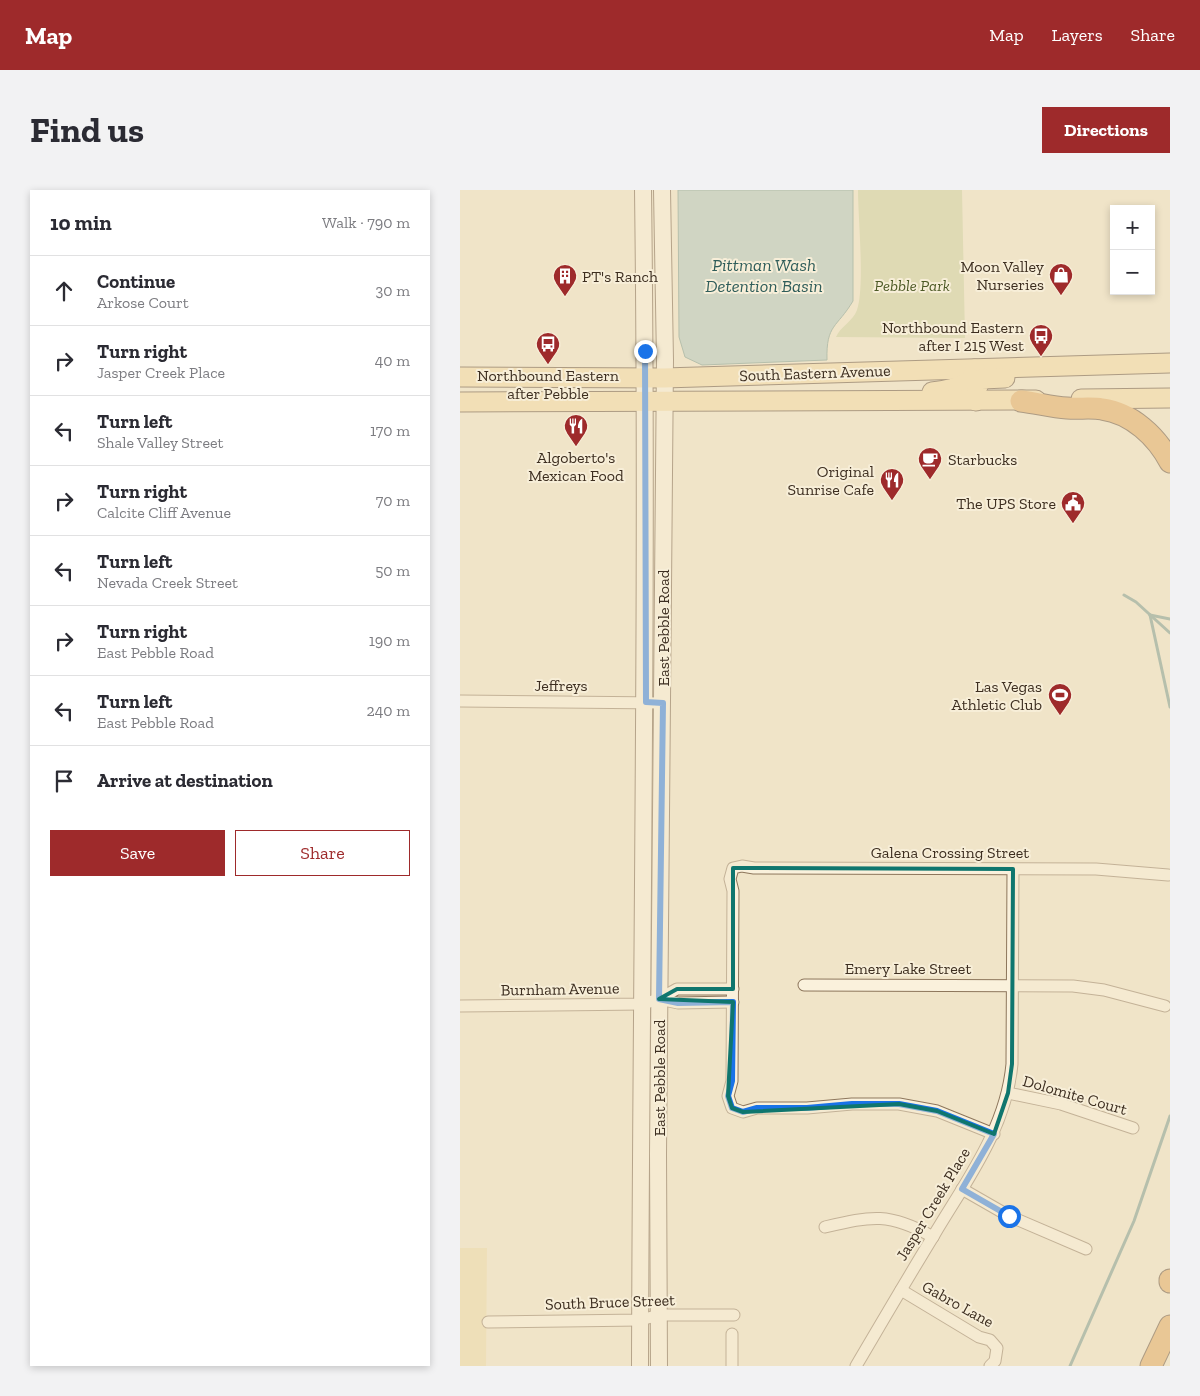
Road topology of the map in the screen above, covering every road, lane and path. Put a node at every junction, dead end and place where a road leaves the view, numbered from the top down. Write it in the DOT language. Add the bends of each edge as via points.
graph roads {
  1 [pos="643,190"];
  2 [pos="657,190"];
  3 [pos="662,190"];
  4 [pos="662,209"];
  5 [pos="1170,363"];
  6 [pos="1062,366"];
  7 [pos="975,369"];
  8 [pos="460,377"];
  9 [pos="655,378"];
  10 [pos="1170,398"];
  11 [pos="885,401"];
  12 [pos="976,401"];
  13 [pos="1021,401"];
  14 [pos="460,402"];
  15 [pos="654,402"];
  16 [pos="1170,462"];
  17 [pos="460,700"];
  18 [pos="646,702"];
  19 [pos="663,703"];
  20 [pos="1013,869"];
  21 [pos="1168,876"];
  22 [pos="1013,984"];
  23 [pos="804,985"];
  24 [pos="732,989"];
  25 [pos="659,999"];
  26 [pos="733,1002"];
  27 [pos="643,1004"];
  28 [pos="460,1006"];
  29 [pos="1165,1006"];
  30 [pos="1008,1093"];
  31 [pos="1133,1128"];
  32 [pos="994,1134"];
  33 [pos="962,1189"];
  34 [pos="825,1227"];
  35 [pos="932,1237"];
  36 [pos="1086,1249"];
  37 [pos="901,1290"];
  38 [pos="660,1315"];
  39 [pos="734,1315"];
  40 [pos="640,1320"];
  41 [pos="488,1322"];
  42 [pos="1170,1326"];
  43 [pos="732,1334"];
  44 [pos="640,1366"];
  45 [pos="659,1366"];
  46 [pos="732,1366"];
  47 [pos="856,1366"];
  48 [pos="990,1366"];
  49 [pos="1152,1366"];
  1 -- 9 [label="main road, East Pebble Road"];
  2 -- 4 [label="main road"];
  3 -- 4 [label="main road, East Pebble Road"];
  4 -- 9 [label="main road, East Pebble Road"];
  5 -- 6 [label="main road, South Eastern Avenue"];
  6 -- 7 [label="main road, South Eastern Avenue"];
  6 -- 12 [label="main road" via="1059,372 1050,375 982,379 976,388"];
  7 -- 9 [label="main road, South Eastern Avenue"];
  7 -- 11 [label="main road" via="971,381 951,390"];
  8 -- 9 [label="main road, South Eastern Avenue"];
  9 -- 15 [label="main road, East Pebble Road"];
  10 -- 13 [label="main road, South Eastern Avenue"];
  11 -- 12 [label="main road, South Eastern Avenue"];
  11 -- 15 [label="main road, South Eastern Avenue"];
  12 -- 13 [label="main road, South Eastern Avenue"];
  13 -- 16 [label="highway" via="1067,408 1103,409 1122,415 1137,422 1163,449"];
  14 -- 15 [label="main road, South Eastern Avenue"];
  15 -- 18 [label="main road, East Pebble Road"];
  15 -- 19 [label="main road, East Pebble Road"];
  17 -- 18 [label="street, Jeffreys"];
  18 -- 19 [label="street, Jeffreys"];
  18 -- 27 [label="main road, East Pebble Road"];
  19 -- 25 [label="main road, East Pebble Road"];
  20 -- 21 [label="street, Galena Crossing Street" via="1096,869"];
  20 -- 22 [label="street, Jasper Creek Place"];
  20 -- 24 [label="street, Galena Crossing Street" via="733,868 730,879 733,891"];
  22 -- 23 [label="street, Emery Lake Street"];
  22 -- 29 [label="street, Emery Lake Street" via="1089,987"];
  22 -- 30 [label="street, Jasper Creek Place" via="1012,1064"];
  24 -- 25 [label="street, Burnham Avenue" via="677,989"];
  24 -- 26 [label="street"];
  25 -- 26 [label="street" via="678,1003"];
  25 -- 27 [label="street, Burnham Avenue"];
  25 -- 38 [label="main road, East Pebble Road"];
  26 -- 32 [label="street" via="732,1081 728,1096 732,1108 743,1112 757,1108 899,1104 937,1111"];
  27 -- 28 [label="street, Burnham Avenue"];
  27 -- 40 [label="main road, East Pebble Road"];
  30 -- 31 [label="street, Dolomite Court" via="1061,1104"];
  30 -- 32 [label="street, Jasper Creek Place"];
  32 -- 33 [label="street, Jasper Creek Place"];
  33 -- 35 [label="street, Jasper Creek Place"];
  33 -- 36 [label="street" via="1009,1216"];
  34 -- 35 [label="street" via="857,1219 889,1219 909,1224"];
  35 -- 37 [label="street, Jasper Creek Place"];
  37 -- 47 [label="street, Jasper Creek Place"];
  37 -- 48 [label="street, Gabro Lane" via="979,1337 990,1340 997,1348 995,1361"];
  38 -- 39 [label="street, South Bruce Street"];
  38 -- 40 [label="street, South Bruce Street"];
  38 -- 45 [label="main road, East Pebble Road"];
  40 -- 41 [label="street, South Bruce Street"];
  40 -- 44 [label="main road, East Pebble Road"];
  42 -- 49 [label="highway"];
  43 -- 46 [label="street"];
}
